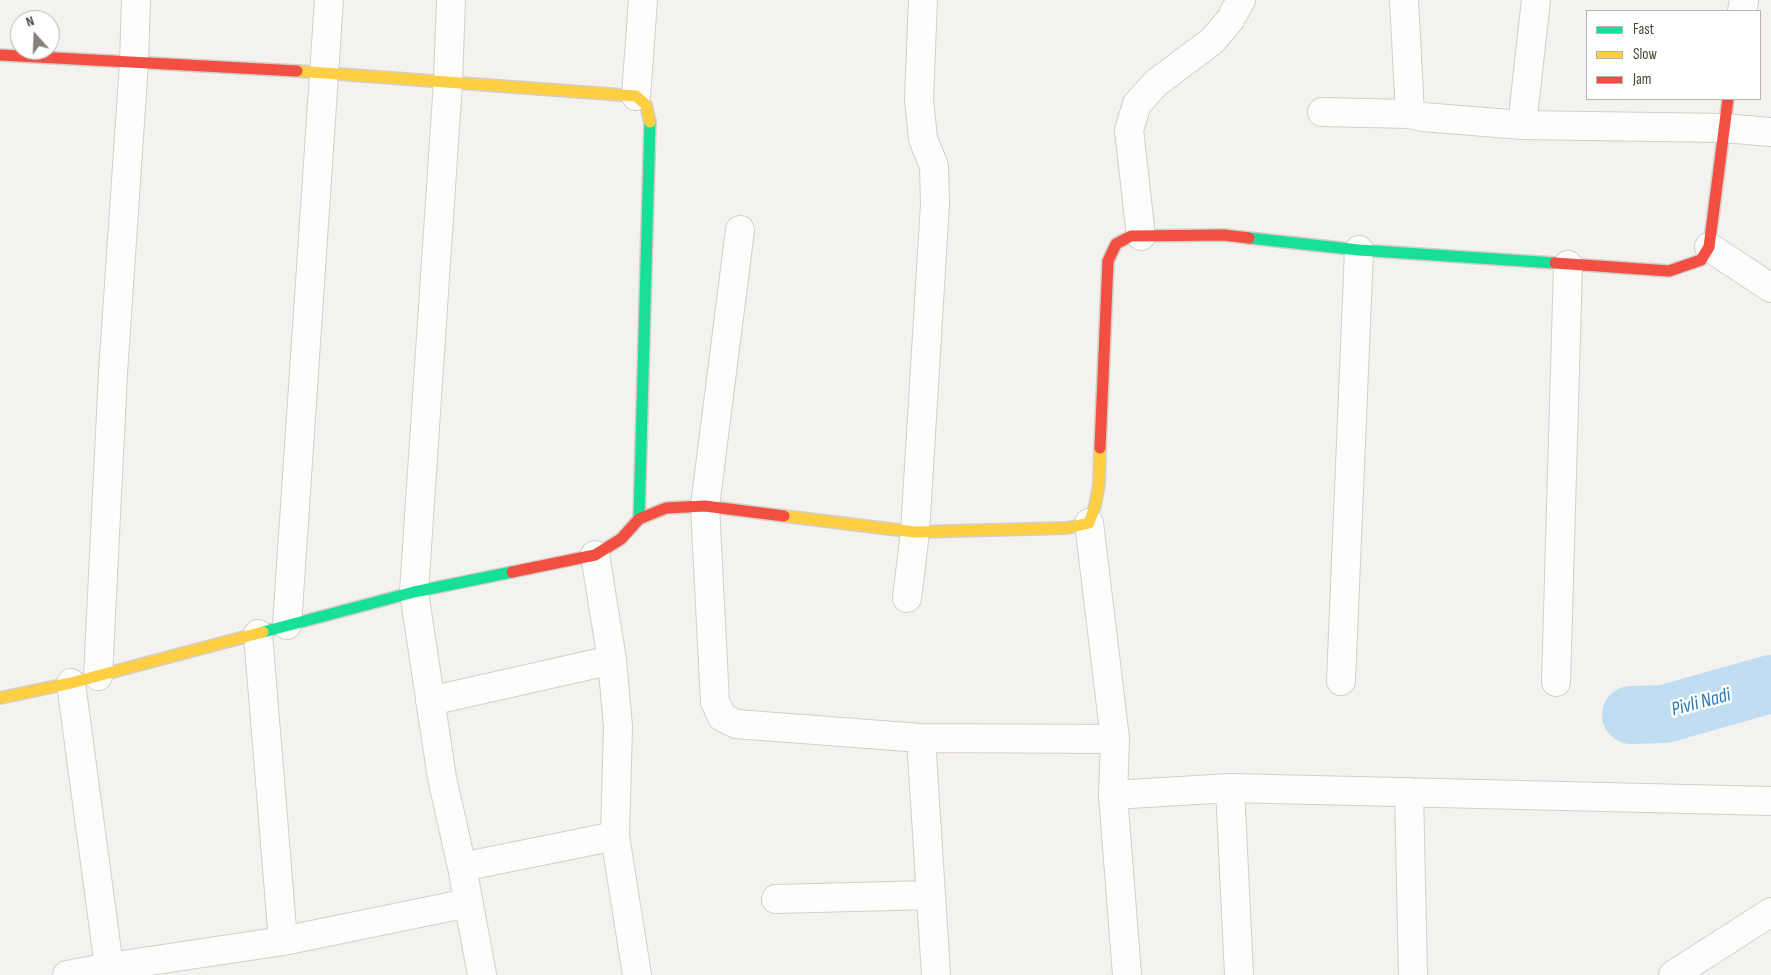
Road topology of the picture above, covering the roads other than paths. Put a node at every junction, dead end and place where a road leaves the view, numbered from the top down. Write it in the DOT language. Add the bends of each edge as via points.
graph roads {
  1 [pos="136,0"];
  2 [pos="329,0"];
  3 [pos="451,0"];
  4 [pos="643,0"];
  5 [pos="923,0"];
  6 [pos="1241,0"];
  7 [pos="1404,0"];
  8 [pos="1536,0"];
  9 [pos="0,55"];
  10 [pos="134,63"];
  11 [pos="324,72"];
  12 [pos="448,82"];
  13 [pos="636,96"];
  14 [pos="1728,100"];
  15 [pos="1322,112"];
  16 [pos="1410,114"];
  17 [pos="1522,125"];
  18 [pos="1724,128"];
  19 [pos="1771,132"];
  20 [pos="740,230"];
  21 [pos="1141,236"];
  22 [pos="1709,247"];
  23 [pos="1359,250"];
  24 [pos="1568,265"];
  25 [pos="1771,288"];
  26 [pos="705,506"];
  27 [pos="639,519"];
  28 [pos="1089,523"];
  29 [pos="915,532"];
  30 [pos="595,555"];
  31 [pos="414,592"];
  32 [pos="907,598"];
  33 [pos="287,625"];
  34 [pos="258,634"];
  35 [pos="612,660"];
  36 [pos="98,676"];
  37 [pos="1341,681"];
  38 [pos="1556,682"];
  39 [pos="72,683"];
  40 [pos="0,698"];
  41 [pos="430,701"];
  42 [pos="921,738"];
  43 [pos="1115,739"];
  44 [pos="1230,788"];
  45 [pos="1409,792"];
  46 [pos="1113,795"];
  47 [pos="1771,801"];
  48 [pos="615,836"];
  49 [pos="462,867"];
  50 [pos="931,895"];
  51 [pos="776,899"];
  52 [pos="468,903"];
  53 [pos="1771,912"];
  54 [pos="283,941"];
  55 [pos="109,967"];
  56 [pos="67,975"];
  57 [pos="482,975"];
  58 [pos="637,975"];
  59 [pos="936,975"];
  60 [pos="1127,975"];
  61 [pos="1238,975"];
  62 [pos="1413,975"];
  63 [pos="1673,975"];
  1 -- 10 [label="street"];
  2 -- 11 [label="street"];
  3 -- 12 [label="street"];
  4 -- 13 [label="street"];
  5 -- 29 [label="street" via="918,98 923,139 934,166 935,204"];
  6 -- 21 [label="street" via="1212,42 1156,83 1137,104 1128,130"];
  7 -- 16 [label="street"];
  8 -- 17 [label="street"];
  9 -- 10 [label="street"];
  10 -- 11 [label="street"];
  10 -- 36 [label="street" via="113,373"];
  11 -- 12 [label="street"];
  11 -- 33 [label="street"];
  12 -- 13 [label="street"];
  12 -- 31 [label="street"];
  13 -- 27 [label="street" via="646,105 650,123"];
  14 -- 18 [label="street"];
  15 -- 16 [label="street"];
  16 -- 17 [label="street"];
  17 -- 18 [label="street"];
  18 -- 19 [label="street"];
  18 -- 22 [label="street"];
  20 -- 26 [label="street"];
  21 -- 23 [label="street" via="1224,236"];
  21 -- 28 [label="street" via="1131,236 1116,244 1108,261 1099,484"];
  22 -- 24 [label="street" via="1701,260 1669,271"];
  22 -- 25 [label="street"];
  23 -- 24 [label="street"];
  23 -- 37 [label="street"];
  24 -- 38 [label="street"];
  26 -- 27 [label="street" via="666,508"];
  26 -- 29 [label="street"];
  26 -- 42 [label="street" via="715,702 722,717 736,724"];
  27 -- 30 [label="street" via="621,539"];
  28 -- 29 [label="street" via="1067,528"];
  28 -- 43 [label="street"];
  29 -- 32 [label="street"];
  30 -- 31 [label="street"];
  30 -- 35 [label="street"];
  31 -- 33 [label="street"];
  31 -- 41 [label="street"];
  33 -- 34 [label="street"];
  34 -- 36 [label="street"];
  34 -- 54 [label="street"];
  35 -- 41 [label="street"];
  35 -- 48 [label="street" via="618,726"];
  36 -- 39 [label="street"];
  39 -- 40 [label="street"];
  39 -- 55 [label="street"];
  41 -- 49 [label="street" via="442,778"];
  42 -- 43 [label="street"];
  42 -- 50 [label="street"];
  43 -- 46 [label="street"];
  44 -- 45 [label="street"];
  44 -- 46 [label="street"];
  44 -- 61 [label="street"];
  45 -- 47 [label="street"];
  45 -- 62 [label="street"];
  46 -- 60 [label="street"];
  48 -- 49 [label="street"];
  48 -- 58 [label="street"];
  49 -- 52 [label="street"];
  50 -- 51 [label="street"];
  50 -- 59 [label="street"];
  52 -- 54 [label="street"];
  52 -- 57 [label="street"];
  53 -- 63 [label="street"];
  54 -- 55 [label="street"];
  55 -- 56 [label="street"];
}
